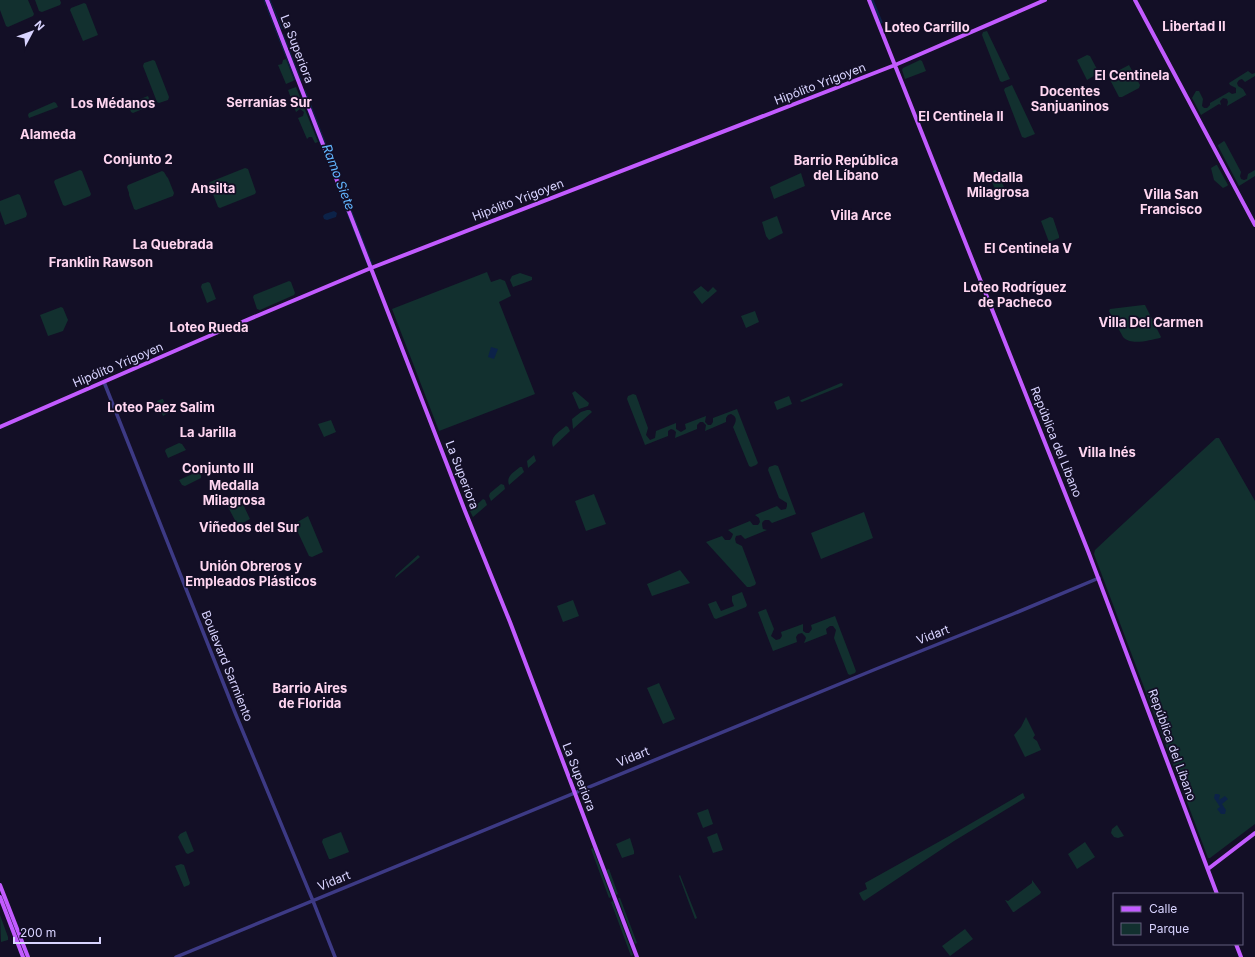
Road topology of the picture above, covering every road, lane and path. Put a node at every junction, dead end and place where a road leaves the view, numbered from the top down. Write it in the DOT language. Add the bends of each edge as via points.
graph roads {
  1 [pos="267,0"];
  2 [pos="869,0"];
  3 [pos="1045,0"];
  4 [pos="1134,0"];
  5 [pos="895,66"];
  6 [pos="1255,225"];
  7 [pos="371,268"];
  8 [pos="104,382"];
  9 [pos="0,427"];
  10 [pos="1099,578"];
  11 [pos="574,792"];
  12 [pos="1255,833"];
  13 [pos="1208,869"];
  14 [pos="0,885"];
  15 [pos="1217,893"];
  16 [pos="0,897"];
  17 [pos="313,901"];
  18 [pos="1236,945"];
  19 [pos="24,957"];
  20 [pos="28,957"];
  21 [pos="176,957"];
  22 [pos="335,957"];
  23 [pos="637,957"];
  24 [pos="1241,957"];
  1 -- 7 [label="main road, La Superiora"];
  2 -- 5 [label="main road, República del Líbano"];
  3 -- 5 [label="main road, Hipólito Yrigoyen"];
  4 -- 6 [label="main road"];
  5 -- 7 [label="main road, Hipólito Yrigoyen"];
  5 -- 10 [label="main road, República del Líbano"];
  7 -- 8 [label="main road, Hipólito Yrigoyen"];
  7 -- 11 [label="main road, La Superiora"];
  8 -- 9 [label="main road, Hipólito Yrigoyen"];
  8 -- 17 [label="street, Boulevard Sarmiento" via="258,770"];
  10 -- 11 [label="street, Vidart"];
  10 -- 13 [label="main road, República del Líbano"];
  11 -- 17 [label="street, Vidart"];
  11 -- 23 [label="main road, La Superiora"];
  12 -- 13 [label="main road"];
  13 -- 15 [label="main road, República del Líbano"];
  14 -- 20 [label="main road"];
  16 -- 19 [label="main road"];
  17 -- 21 [label="street, Vidart"];
  17 -- 22 [label="street, Boulevard Sarmiento"];
  18 -- 24 [label="main road"];
}
